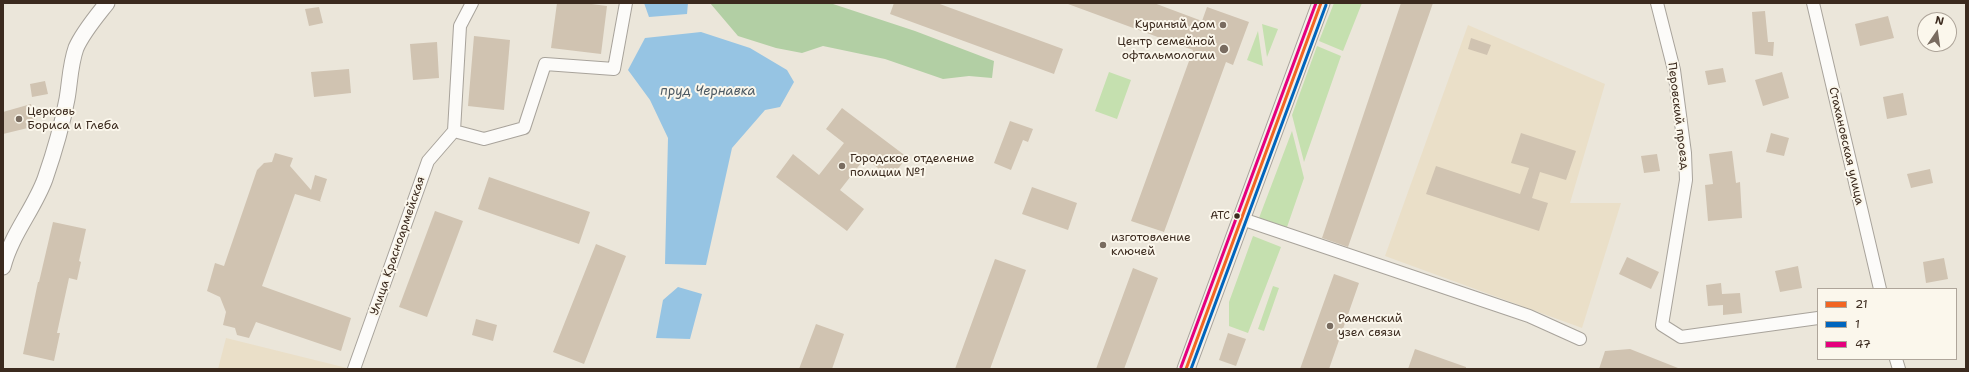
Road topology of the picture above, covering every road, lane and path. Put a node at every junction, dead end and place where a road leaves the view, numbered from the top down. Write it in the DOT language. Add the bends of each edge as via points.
graph roads {
  1 [pos="107,3"];
  2 [pos="472,3"];
  3 [pos="626,3"];
  4 [pos="1321,3"];
  5 [pos="1657,3"];
  6 [pos="1813,3"];
  7 [pos="454,131"];
  8 [pos="1242,219"];
  9 [pos="3,267"];
  10 [pos="1880,288"];
  11 [pos="1817,318"];
  12 [pos="1580,339"];
  13 [pos="354,369"];
  14 [pos="1186,369"];
  1 -- 9 [label="street" via="77,48 55,149 44,180"];
  2 -- 7 [label="street" via="460,26"];
  3 -- 7 [label="street" via="614,69 545,64 524,128 484,140"];
  4 -- 8 [label="main road"];
  5 -- 11 [label="street, Перовский проезд" via="1674,70 1686,180 1662,325 1681,337"];
  6 -- 10 [label="street, Стахановская улица"];
  7 -- 13 [label="street, Улица Красноармейская" via="428,161"];
  8 -- 12 [label="street" via="1529,316"];
  8 -- 14 [label="main road"];
}
